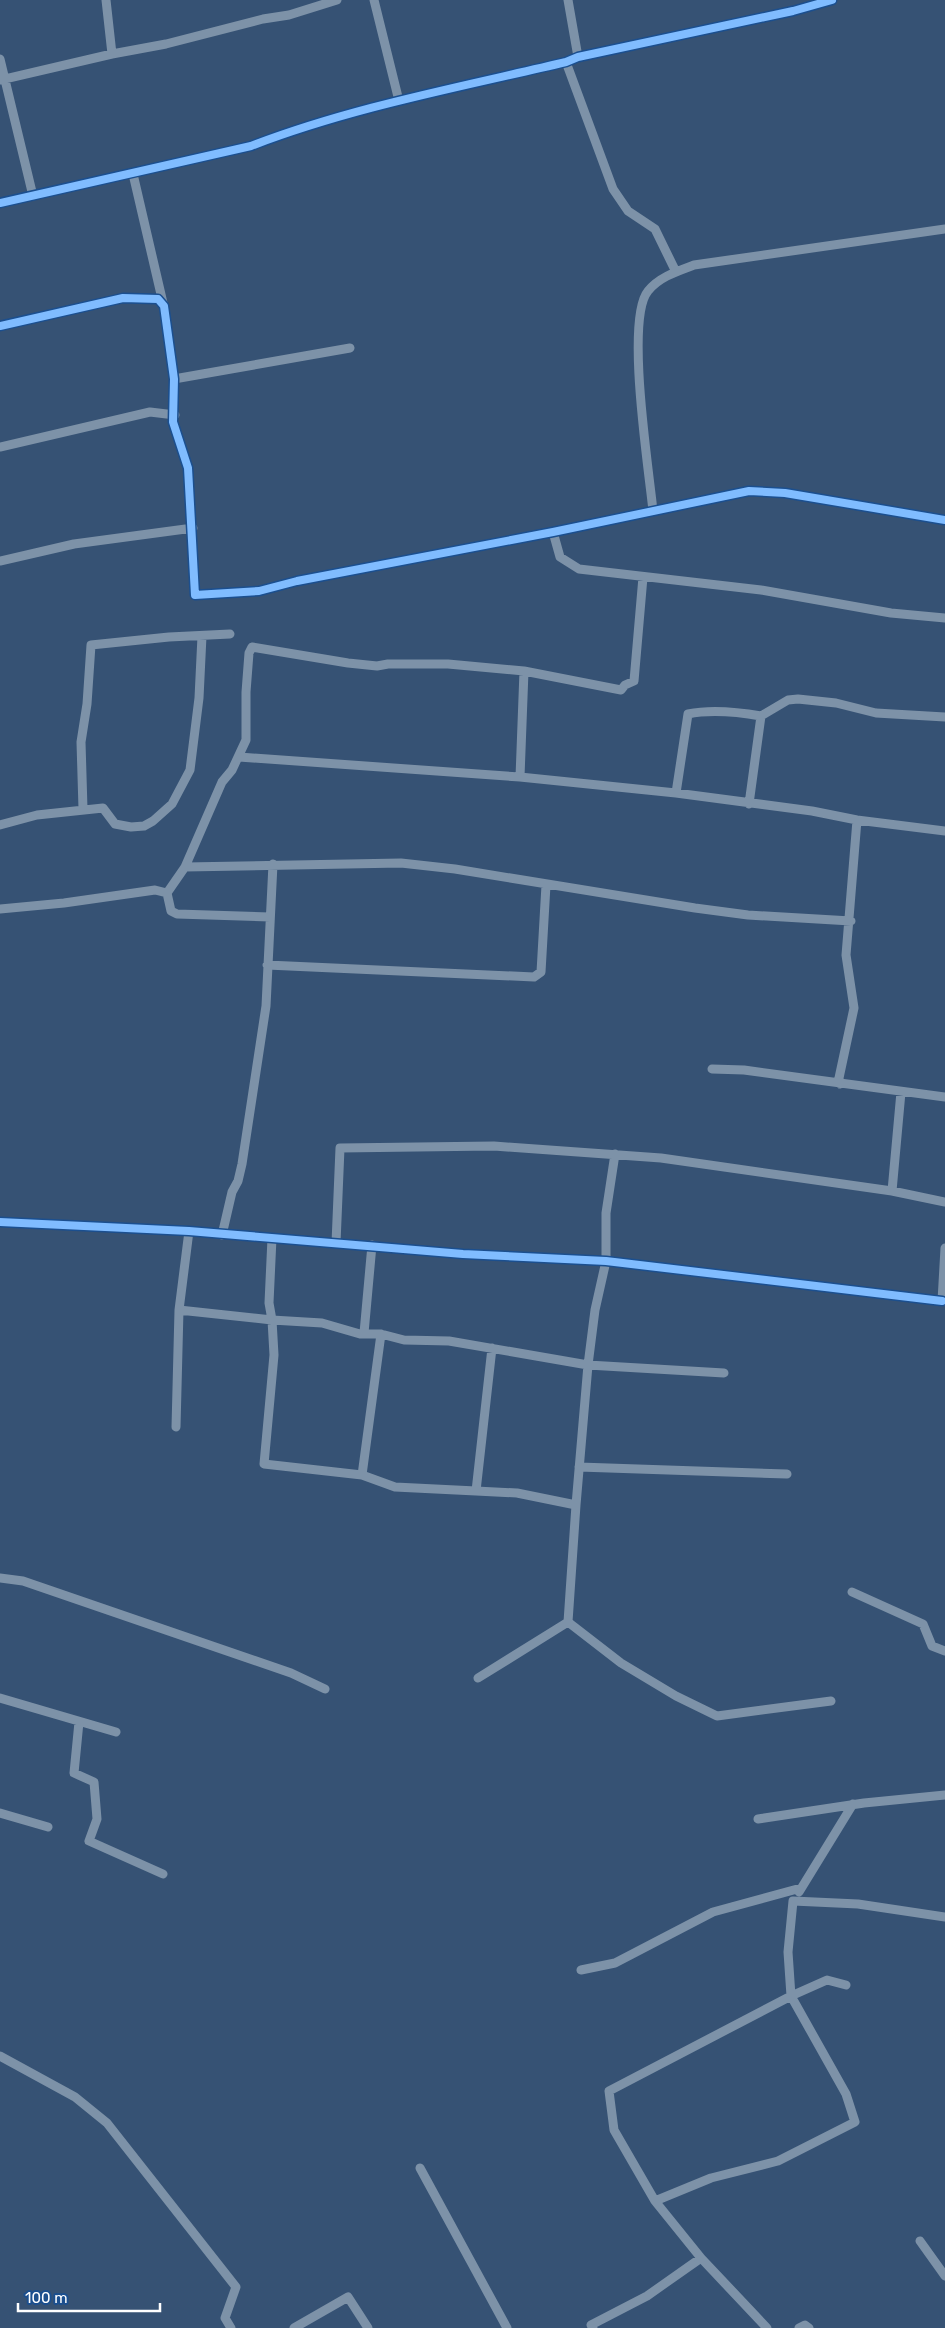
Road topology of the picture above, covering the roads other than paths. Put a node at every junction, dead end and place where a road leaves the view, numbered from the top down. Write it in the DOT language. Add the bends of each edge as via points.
graph roads {
  1 [pos="106,0"];
  2 [pos="337,0"];
  3 [pos="374,0"];
  4 [pos="568,0"];
  5 [pos="832,0"];
  6 [pos="112,54"];
  7 [pos="578,57"];
  8 [pos="0,59"];
  9 [pos="566,62"];
  10 [pos="2,80"];
  11 [pos="398,101"];
  12 [pos="133,174"];
  13 [pos="33,196"];
  14 [pos="0,203"];
  15 [pos="945,229"];
  16 [pos="676,272"];
  17 [pos="164,306"];
  18 [pos="0,326"];
  19 [pos="350,348"];
  20 [pos="174,379"];
  21 [pos="174,416"];
  22 [pos="0,447"];
  23 [pos="653,511"];
  24 [pos="945,520"];
  25 [pos="193,528"];
  26 [pos="553,532"];
  27 [pos="0,562"];
  28 [pos="643,577"];
  29 [pos="945,618"];
  30 [pos="230,634"];
  31 [pos="202,636"];
  32 [pos="524,671"];
  33 [pos="761,716"];
  34 [pos="945,717"];
  35 [pos="239,757"];
  36 [pos="520,777"];
  37 [pos="676,792"];
  38 [pos="749,804"];
  39 [pos="83,809"];
  40 [pos="857,820"];
  41 [pos="0,825"];
  42 [pos="945,831"];
  43 [pos="273,864"];
  44 [pos="185,867"];
  45 [pos="546,885"];
  46 [pos="167,892"];
  47 [pos="0,908"];
  48 [pos="270,917"];
  49 [pos="851,921"];
  50 [pos="267,965"];
  51 [pos="712,1069"];
  52 [pos="840,1084"];
  53 [pos="901,1092"];
  54 [pos="945,1097"];
  55 [pos="615,1154"];
  56 [pos="892,1191"];
  57 [pos="945,1202"];
  58 [pos="0,1222"];
  59 [pos="189,1232"];
  60 [pos="222,1236"];
  61 [pos="272,1238"];
  62 [pos="336,1243"];
  63 [pos="372,1245"];
  64 [pos="945,1248"];
  65 [pos="606,1261"];
  66 [pos="944,1301"];
  67 [pos="179,1310"];
  68 [pos="272,1320"];
  69 [pos="364,1333"];
  70 [pos="381,1334"];
  71 [pos="492,1348"];
  72 [pos="588,1365"];
  73 [pos="724,1373"];
  74 [pos="176,1427"];
  75 [pos="579,1467"];
  76 [pos="787,1474"];
  77 [pos="362,1475"];
  78 [pos="476,1491"];
  79 [pos="576,1505"];
  80 [pos="0,1578"];
  81 [pos="852,1592"];
  82 [pos="568,1622"];
  83 [pos="945,1650"];
  84 [pos="478,1678"];
  85 [pos="325,1689"];
  86 [pos="0,1698"];
  87 [pos="831,1701"];
  88 [pos="79,1722"];
  89 [pos="116,1732"];
  90 [pos="945,1795"];
  91 [pos="853,1804"];
  92 [pos="0,1813"];
  93 [pos="758,1819"];
  94 [pos="48,1827"];
  95 [pos="163,1874"];
  96 [pos="801,1888"];
  97 [pos="793,1901"];
  98 [pos="945,1917"];
  99 [pos="581,1970"];
  100 [pos="846,1985"];
  101 [pos="791,1996"];
  102 [pos="0,2056"];
  103 [pos="420,2168"];
  104 [pos="655,2201"];
  105 [pos="920,2241"];
  106 [pos="701,2258"];
  107 [pos="945,2276"];
  108 [pos="590,2327"];
  109 [pos="231,2328"];
  110 [pos="294,2328"];
  111 [pos="368,2328"];
  112 [pos="507,2328"];
  113 [pos="767,2328"];
  114 [pos="799,2328"];
  115 [pos="809,2328"];
  1 -- 6 [label="street"];
  2 -- 6 [label="street" via="288,15"];
  3 -- 11 [label="street"];
  4 -- 7 [label="street"];
  5 -- 7 [label="street"];
  6 -- 10 [label="street"];
  7 -- 9 [label="street"];
  8 -- 10 [label="street"];
  9 -- 11 [label="street"];
  9 -- 16 [label="street" via="613,189 628,211 655,230"];
  10 -- 13 [label="street"];
  11 -- 12 [label="street" via="251,146"];
  12 -- 13 [label="street"];
  12 -- 17 [label="street"];
  13 -- 14 [label="street"];
  15 -- 16 [label="street" via="694,265"];
  16 -- 23 [label="street" via="647,292 638,321 638,363"];
  17 -- 18 [label="street" via="158,298 123,298"];
  17 -- 20 [label="street"];
  19 -- 20 [label="street"];
  20 -- 21 [label="street"];
  21 -- 22 [label="street" via="150,412"];
  21 -- 25 [label="street" via="173,422 188,468"];
  23 -- 24 [label="street" via="749,491 785,493"];
  23 -- 26 [label="street"];
  25 -- 26 [label="street" via="195,595 259,591"];
  25 -- 27 [label="street" via="74,544"];
  26 -- 28 [label="street" via="560,557 578,569"];
  28 -- 29 [label="street"];
  28 -- 32 [label="street" via="634,681 618,690"];
  30 -- 31 [label="street"];
  31 -- 39 [label="street" via="91,645 87,704 80,742"];
  31 -- 39 [label="street" via="199,698 190,770 172,804 154,821 131,827 115,824 103,808"];
  32 -- 35 [label="street" via="448,664 377,666 252,647 246,692 246,740"];
  32 -- 36 [label="street"];
  33 -- 34 [label="street" via="788,700 798,699 876,712"];
  33 -- 37 [label="street" via="742,712 688,714"];
  33 -- 38 [label="street"];
  35 -- 36 [label="street"];
  35 -- 44 [label="street" via="222,782"];
  36 -- 37 [label="street"];
  37 -- 38 [label="street"];
  38 -- 40 [label="street"];
  39 -- 41 [label="street" via="37,815"];
  40 -- 42 [label="street"];
  40 -- 49 [label="street"];
  43 -- 44 [label="street"];
  43 -- 45 [label="street" via="401,863"];
  43 -- 48 [label="street"];
  44 -- 46 [label="street"];
  45 -- 49 [label="street" via="739,914"];
  45 -- 50 [label="street" via="541,972 534,977"];
  46 -- 47 [label="street" via="155,890"];
  46 -- 48 [label="street" via="171,911 177,914"];
  48 -- 50 [label="street"];
  49 -- 52 [label="street" via="846,955 854,1008"];
  50 -- 60 [label="street" via="266,1006 242,1164"];
  51 -- 52 [label="street" via="744,1070"];
  52 -- 53 [label="street"];
  53 -- 54 [label="street"];
  53 -- 56 [label="street"];
  55 -- 56 [label="street"];
  55 -- 62 [label="street" via="494,1146 340,1148"];
  55 -- 65 [label="street" via="606,1212"];
  56 -- 57 [label="street"];
  58 -- 59 [label="street"];
  59 -- 60 [label="street"];
  59 -- 67 [label="street"];
  60 -- 61 [label="street"];
  61 -- 62 [label="street"];
  61 -- 68 [label="street" via="269,1303"];
  62 -- 63 [label="street"];
  63 -- 65 [label="street" via="463,1254"];
  63 -- 69 [label="street"];
  64 -- 66 [label="street"];
  65 -- 66 [label="street"];
  65 -- 72 [label="street"];
  67 -- 68 [label="street"];
  67 -- 74 [label="street"];
  68 -- 69 [label="street" via="322,1323"];
  68 -- 77 [label="street" via="274,1355 264,1464"];
  69 -- 70 [label="street"];
  70 -- 71 [label="street" via="404,1340 435,1340"];
  70 -- 77 [label="street"];
  71 -- 72 [label="street"];
  71 -- 78 [label="street"];
  72 -- 73 [label="street"];
  72 -- 75 [label="street"];
  75 -- 76 [label="street"];
  75 -- 79 [label="street"];
  77 -- 78 [label="street" via="395,1487"];
  78 -- 79 [label="street" via="517,1493"];
  79 -- 82 [label="street"];
  80 -- 85 [label="street" via="23,1581 291,1673"];
  81 -- 83 [label="street" via="923,1624 932,1646"];
  82 -- 84 [label="street"];
  82 -- 87 [label="street" via="621,1663 717,1716"];
  86 -- 88 [label="street"];
  88 -- 89 [label="street"];
  88 -- 95 [label="street" via="74,1773 94,1782 97,1819 88,1842"];
  90 -- 91 [label="street"];
  91 -- 93 [label="street"];
  91 -- 96 [label="street"];
  92 -- 94 [label="street"];
  96 -- 97 [label="street"];
  96 -- 99 [label="street" via="713,1912 615,1963"];
  97 -- 98 [label="street" via="858,1904"];
  97 -- 101 [label="street" via="788,1952"];
  100 -- 101 [label="street" via="827,1980"];
  101 -- 104 [label="street" via="609,2091 614,2130"];
  101 -- 104 [label="street" via="846,2094 855,2122 778,2161 711,2178"];
  102 -- 109 [label="street" via="75,2097 107,2123 236,2287 225,2318"];
  103 -- 112 [label="street"];
  104 -- 106 [label="street"];
  105 -- 107 [label="street"];
  106 -- 108 [label="street" via="647,2296"];
  106 -- 113 [label="street"];
  110 -- 111 [label="street" via="348,2297"];
  114 -- 115 [label="street" via="805,2325"];
}
